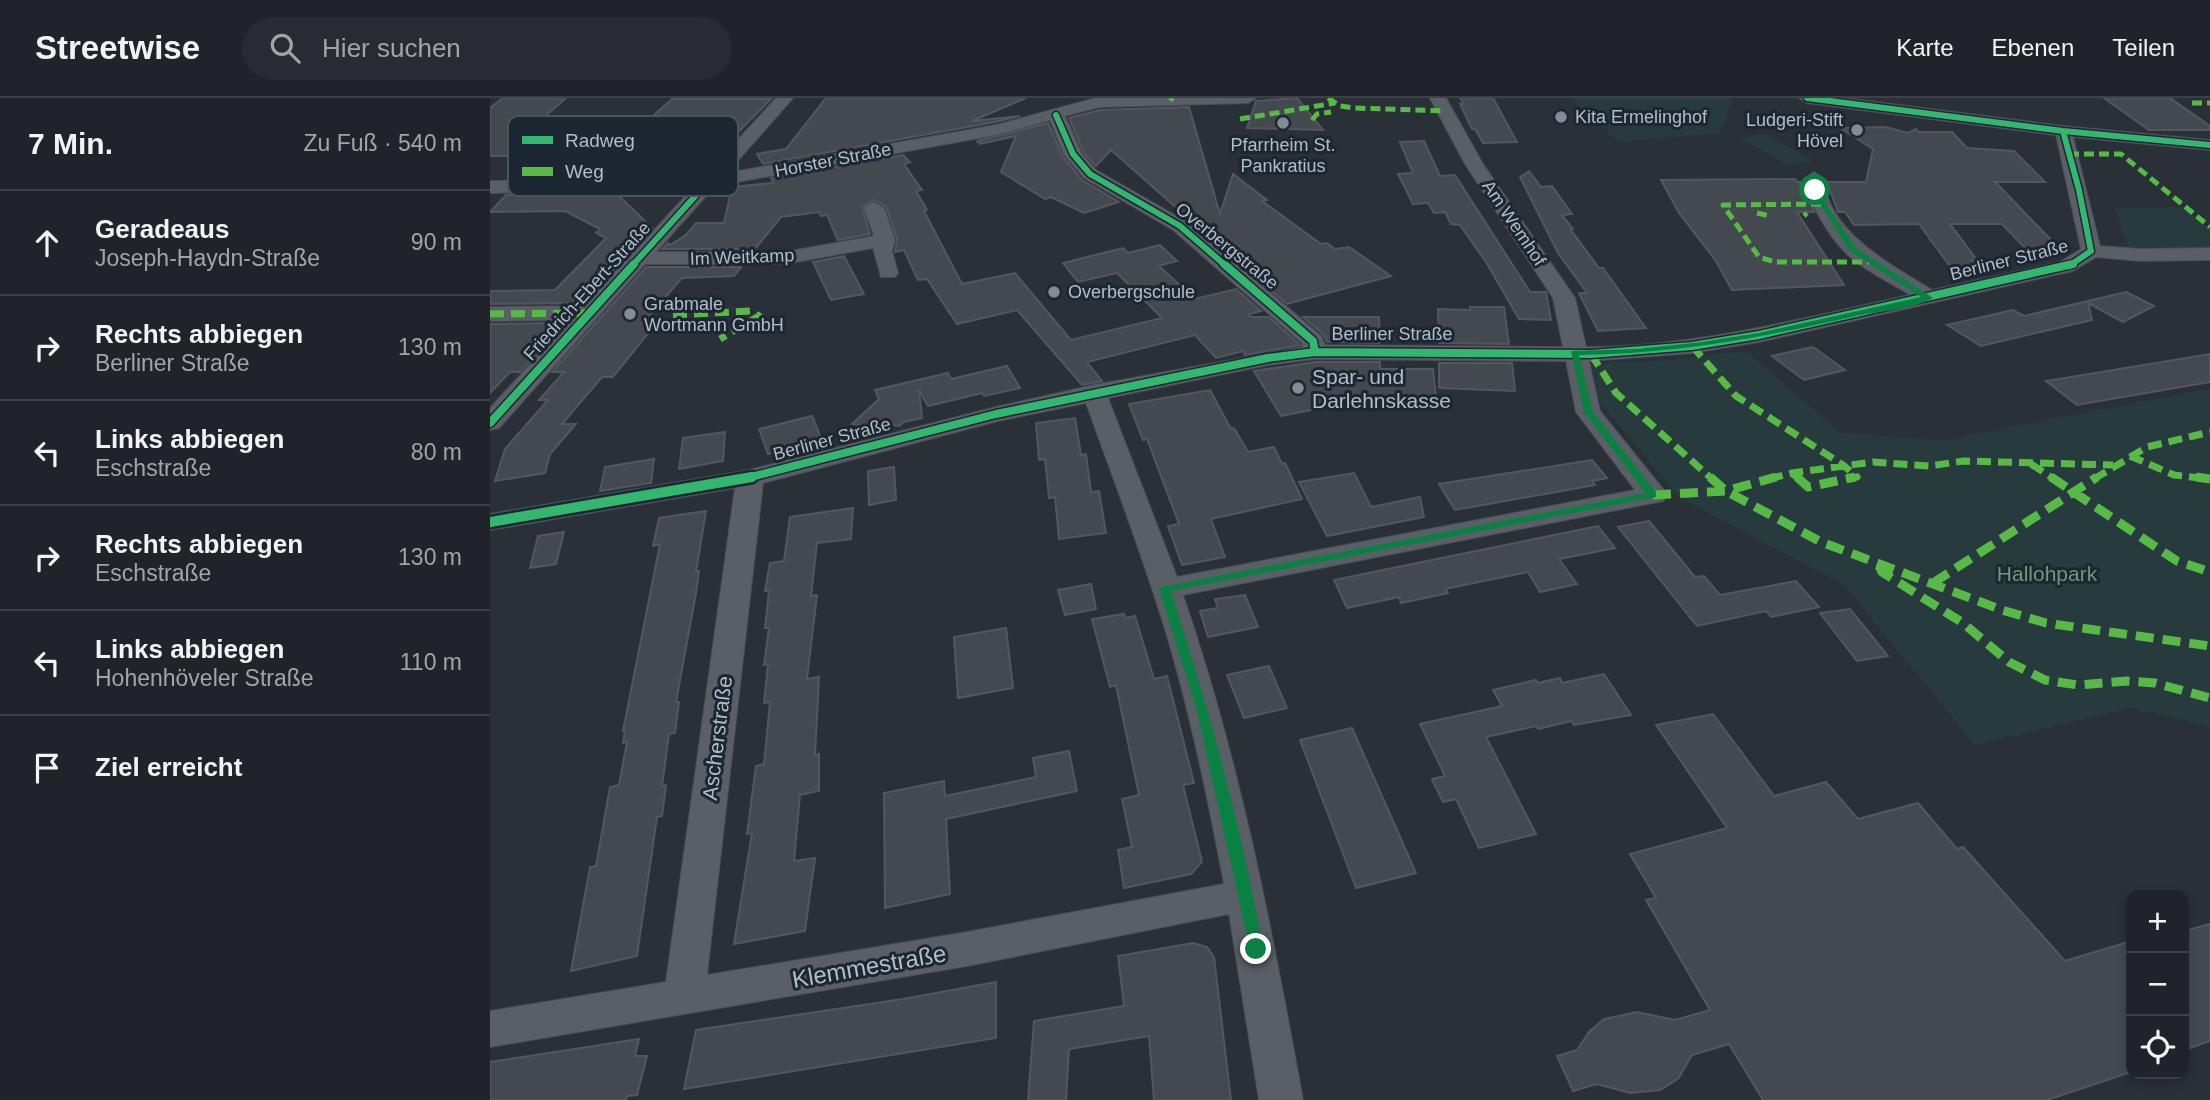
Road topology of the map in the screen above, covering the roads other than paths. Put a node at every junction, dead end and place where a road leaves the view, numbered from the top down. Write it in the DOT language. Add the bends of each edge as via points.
graph roads {
  1 [pos="785,98"];
  2 [pos="1248,98"];
  3 [pos="1438,98"];
  4 [pos="1814,98"];
  5 [pos="1171,99"];
  6 [pos="1093,100"];
  7 [pos="1056,115"];
  8 [pos="2063,131"];
  9 [pos="2210,145"];
  10 [pos="738,149"];
  11 [pos="738,177"];
  12 [pos="1814,178"];
  13 [pos="490,187"];
  14 [pos="508,187"];
  15 [pos="695,196"];
  16 [pos="874,208"];
  17 [pos="885,240"];
  18 [pos="2091,251"];
  19 [pos="2210,254"];
  20 [pos="640,258"];
  21 [pos="888,273"];
  22 [pos="1928,298"];
  23 [pos="490,313"];
  24 [pos="591,313"];
  25 [pos="1315,352"];
  26 [pos="1574,353"];
  27 [pos="1094,392"];
  28 [pos="490,423"];
  29 [pos="750,478"];
  30 [pos="490,522"];
  31 [pos="1165,589"];
  32 [pos="1247,895"];
  33 [pos="684,997"];
  34 [pos="490,1029"];
  35 [pos="1281,1100"];
  1 -- 10 [label="street, Friedrich-Ebert-Straße"];
  2 -- 5 [label="street, Horster Straße"];
  3 -- 26 [label="street, Am Wemhof" via="1474,164 1564,298"];
  4 -- 8 [label="street"];
  5 -- 6 [label="street, Horster Straße"];
  6 -- 7 [label="street, Horster Straße"];
  7 -- 11 [label="street, Horster Straße"];
  7 -- 25 [label="street, Overbergstraße" via="1066,144 1090,174 1180,226 1313,341"];
  8 -- 9 [label="street"];
  8 -- 18 [label="street, Berliner Straße"];
  12 -- 22 [label="street" via="1821,204 1853,249"];
  13 -- 14 [label="street, Horster Straße"];
  15 -- 20 [label="street, Friedrich-Ebert-Straße"];
  16 -- 17 [label="street"];
  17 -- 20 [label="street, Im Weitkamp" via="785,258"];
  17 -- 21 [label="street"];
  18 -- 19 [label="street"];
  18 -- 22 [label="street, Berliner Straße" via="2066,267"];
  20 -- 24 [label="street, Friedrich-Ebert-Straße"];
  22 -- 26 [label="street, Berliner Straße" via="1702,345"];
  23 -- 24 [label="street"];
  24 -- 28 [label="street, Friedrich-Ebert-Straße"];
  25 -- 26 [label="street, Berliner Straße"];
  25 -- 27 [label="street, Berliner Straße"];
  26 -- 31 [label="street, Am Wemhof" via="1588,412 1653,495"];
  27 -- 29 [label="street, Berliner Straße"];
  27 -- 31 [label="street"];
  29 -- 30 [label="street, Berliner Straße"];
  29 -- 33 [label="street, Ascherstraße"];
  31 -- 32 [label="street" via="1203,707"];
  32 -- 33 [label="street, Klemmestraße"];
  32 -- 35 [label="street"];
  33 -- 34 [label="street, Klemmestraße"];
}
